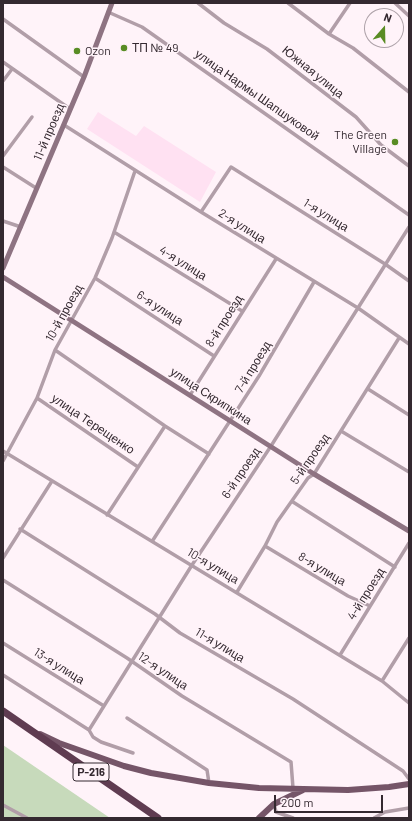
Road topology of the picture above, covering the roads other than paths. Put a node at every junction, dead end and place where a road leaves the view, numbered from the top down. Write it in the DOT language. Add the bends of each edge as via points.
graph roads {
  1 [pos="112,3"];
  2 [pos="198,3"];
  3 [pos="288,3"];
  4 [pos="350,3"];
  5 [pos="394,3"];
  6 [pos="108,12"];
  7 [pos="409,16"];
  8 [pos="3,19"];
  9 [pos="329,34"];
  10 [pos="3,62"];
  11 [pos="12,69"];
  12 [pos="84,77"];
  13 [pos="3,81"];
  14 [pos="409,92"];
  15 [pos="70,109"];
  16 [pos="32,117"];
  17 [pos="64,125"];
  18 [pos="3,156"];
  19 [pos="409,166"];
  20 [pos="3,167"];
  21 [pos="135,171"];
  22 [pos="36,188"];
  23 [pos="201,212"];
  24 [pos="409,215"];
  25 [pos="3,221"];
  26 [pos="21,227"];
  27 [pos="409,227"];
  28 [pos="114,232"];
  29 [pos="276,259"];
  30 [pos="385,264"];
  31 [pos="3,268"];
  32 [pos="3,277"];
  33 [pos="95,278"];
  34 [pos="314,282"];
  35 [pos="409,282"];
  36 [pos="358,308"];
  37 [pos="242,311"];
  38 [pos="72,319"];
  39 [pos="399,338"];
  40 [pos="409,344"];
  41 [pos="55,350"];
  42 [pos="214,356"];
  43 [pos="368,389"];
  44 [pos="190,394"];
  45 [pos="37,398"];
  46 [pos="409,415"];
  47 [pos="230,421"];
  48 [pos="165,426"];
  49 [pos="341,431"];
  50 [pos="271,446"];
  51 [pos="3,451"];
  52 [pos="8,454"];
  53 [pos="209,454"];
  54 [pos="3,461"];
  55 [pos="138,467"];
  56 [pos="409,472"];
  57 [pos="314,474"];
  58 [pos="52,481"];
  59 [pos="293,502"];
  60 [pos="107,515"];
  61 [pos="20,529"];
  62 [pos="409,531"];
  63 [pos="152,540"];
  64 [pos="409,543"];
  65 [pos="265,546"];
  66 [pos="3,558"];
  67 [pos="192,565"];
  68 [pos="395,567"];
  69 [pos="3,580"];
  70 [pos="237,592"];
  71 [pos="370,606"];
  72 [pos="160,617"];
  73 [pos="409,638"];
  74 [pos="3,643"];
  75 [pos="340,655"];
  76 [pos="132,662"];
  77 [pos="3,675"];
  78 [pos="382,681"];
  79 [pos="409,703"];
  80 [pos="104,706"];
  81 [pos="3,711"];
  82 [pos="127,718"];
  83 [pos="25,726"];
  84 [pos="89,730"];
  85 [pos="133,753"];
  86 [pos="409,779"];
  87 [pos="209,784"];
  88 [pos="409,784"];
  89 [pos="293,788"];
  90 [pos="306,789"];
  91 [pos="274,804"];
  92 [pos="3,805"];
  93 [pos="409,808"];
  94 [pos="26,818"];
  95 [pos="158,818"];
  96 [pos="260,818"];
  97 [pos="293,818"];
  98 [pos="374,818"];
  1 -- 6 [label="street, 11-й проезд"];
  2 -- 19 [label="street, Южная улица" via="224,23 267,48 356,117 381,144"];
  3 -- 9 [label="street"];
  4 -- 9 [label="street"];
  5 -- 7 [label="street"];
  6 -- 12 [label="street, 11-й проезд"];
  6 -- 24 [label="street, улица Нармы Шапшуковой" via="142,27"];
  8 -- 12 [label="street"];
  9 -- 14 [label="street" via="360,53"];
  10 -- 11 [label="street"];
  11 -- 13 [label="street"];
  11 -- 15 [label="street"];
  12 -- 15 [label="street, 11-й проезд"];
  15 -- 17 [label="street, 11-й проезд"];
  16 -- 18 [label="street"];
  17 -- 21 [label="street, 2-я улица"];
  17 -- 22 [label="street, 11-й проезд"];
  20 -- 22 [label="street"];
  21 -- 23 [label="street, 2-я улица"];
  21 -- 28 [label="street, 10-й проезд"];
  22 -- 26 [label="street, 11-й проезд"];
  23 -- 29 [label="street, 2-я улица"];
  23 -- 30 [label="street, 1-я улица" via="230,167"];
  25 -- 26 [label="street"];
  26 -- 31 [label="street, 11-й проезд"];
  27 -- 30 [label="street, 6-й проезд"];
  28 -- 33 [label="street, 10-й проезд"];
  28 -- 37 [label="street, 4-я улица"];
  29 -- 34 [label="street, 2-я улица"];
  29 -- 37 [label="street, 8-й проезд"];
  30 -- 35 [label="street, 1-я улица"];
  30 -- 36 [label="street, 6-й проезд"];
  32 -- 38 [label="street, улица Скрипкина"];
  33 -- 38 [label="street, 10-й проезд"];
  33 -- 42 [label="street, 6-я улица"];
  34 -- 36 [label="street, 2-я улица"];
  34 -- 47 [label="street, 7-й проезд"];
  36 -- 39 [label="street, 2-я улица"];
  36 -- 50 [label="street, 6-й проезд"];
  37 -- 42 [label="street, 8-й проезд"];
  38 -- 41 [label="street, 10-й проезд"];
  38 -- 44 [label="street, улица Скрипкина"];
  39 -- 40 [label="street, 2-я улица"];
  39 -- 43 [label="street, 5-й проезд"];
  41 -- 45 [label="street, 10-й проезд"];
  41 -- 48 [label="street"];
  42 -- 44 [label="street, 8-й проезд"];
  43 -- 46 [label="street"];
  43 -- 49 [label="street, 5-й проезд"];
  44 -- 47 [label="street, улица Скрипкина"];
  45 -- 52 [label="street, 10-й проезд"];
  45 -- 55 [label="street, улица Терещенко"];
  47 -- 50 [label="street, улица Скрипкина"];
  47 -- 53 [label="street, 7-й проезд"];
  48 -- 53 [label="street"];
  48 -- 55 [label="street"];
  49 -- 56 [label="street"];
  49 -- 57 [label="street, 5-й проезд"];
  50 -- 57 [label="street, улица Скрипкина"];
  50 -- 67 [label="street, 6-й проезд"];
  51 -- 52 [label="street, 10-я улица"];
  52 -- 54 [label="street, 10-й проезд"];
  52 -- 58 [label="street, 10-я улица"];
  53 -- 63 [label="street, 7-й проезд"];
  55 -- 60 [label="street"];
  57 -- 59 [label="street, 5-й проезд" via="308,478"];
  57 -- 62 [label="street, улица Скрипкина"];
  58 -- 60 [label="street, 10-я улица"];
  58 -- 61 [label="street"];
  59 -- 65 [label="street, 5-й проезд" via="276,522"];
  59 -- 68 [label="street"];
  60 -- 63 [label="street, 10-я улица"];
  61 -- 66 [label="street"];
  61 -- 72 [label="street, 11-я улица"];
  63 -- 67 [label="street, 10-я улица"];
  64 -- 68 [label="street, 4-й проезд"];
  65 -- 70 [label="street, 5-й проезд"];
  65 -- 71 [label="street, 8-я улица" via="348,596"];
  67 -- 70 [label="street, 10-я улица"];
  67 -- 72 [label="street, 6-й проезд"];
  68 -- 71 [label="street, 4-й проезд"];
  69 -- 76 [label="street, 12-я улица"];
  70 -- 75 [label="street, 10-я улица"];
  71 -- 75 [label="street, 4-й проезд"];
  72 -- 76 [label="street, 6-й проезд"];
  72 -- 86 [label="street, 11-я улица" via="180,633 306,708 403,771"];
  73 -- 78 [label="street"];
  74 -- 80 [label="street, 13-я улица"];
  75 -- 78 [label="street, 10-я улица"];
  76 -- 80 [label="street, 6-й проезд"];
  76 -- 89 [label="street, 12-я улица" via="182,696 291,762"];
  77 -- 84 [label="street"];
  78 -- 79 [label="street, 10-я улица"];
  80 -- 84 [label="street, 6-й проезд"];
  81 -- 83 [label="highway, Р-216"];
  82 -- 87 [label="street" via="206,770"];
  83 -- 87 [label="main road" via="59,743 124,766"];
  83 -- 95 [label="highway, Р-216"];
  84 -- 85 [label="street" via="93,737 101,742"];
  87 -- 89 [label="main road"];
  88 -- 90 [label="main road" via="348,790"];
  89 -- 90 [label="main road"];
  90 -- 91 [label="main road"];
  91 -- 96 [label="main road"];
  91 -- 97 [label="street" via="276,812"];
  92 -- 94 [label="street"];
  93 -- 98 [label="street" via="385,812"];
}
